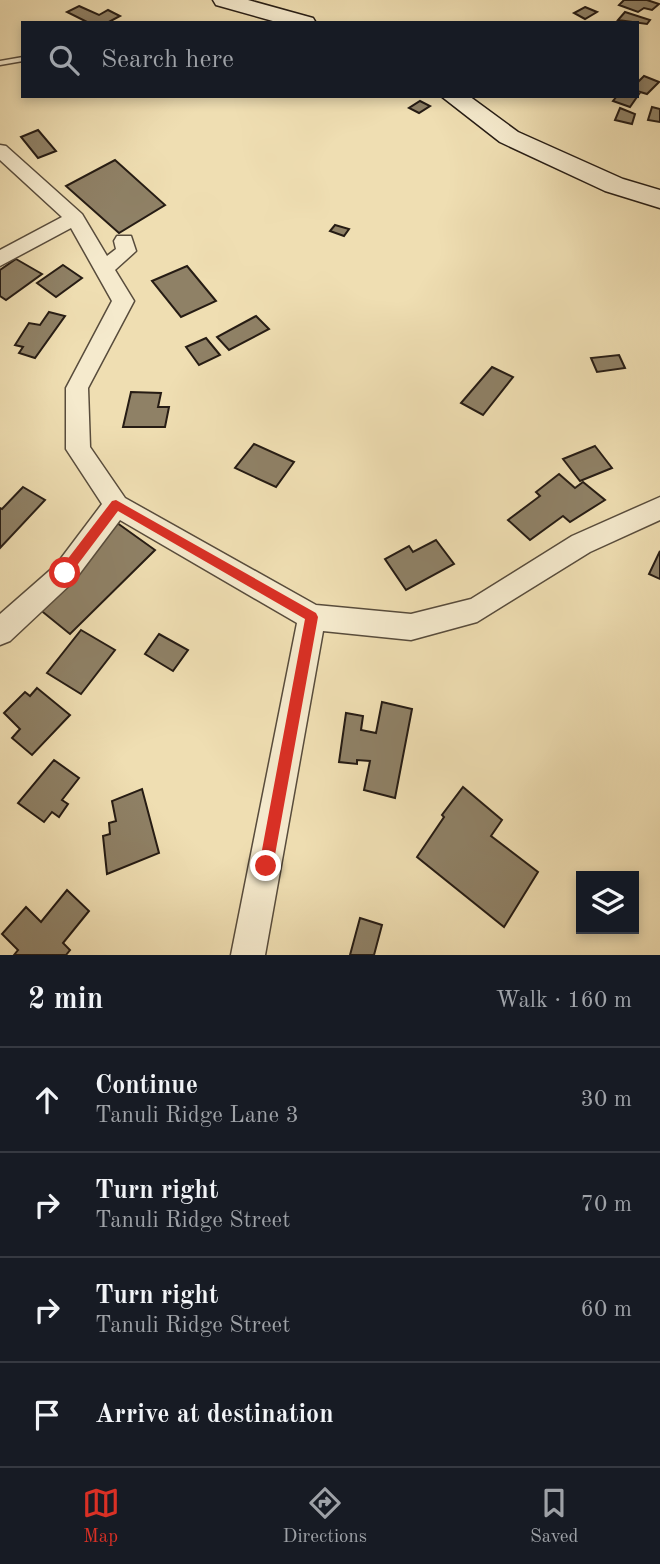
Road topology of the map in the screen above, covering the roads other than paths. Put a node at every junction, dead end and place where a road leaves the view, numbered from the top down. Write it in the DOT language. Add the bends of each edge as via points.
graph roads {
  1 [pos="224,0"];
  2 [pos="298,21"];
  3 [pos="21,59"];
  4 [pos="0,63"];
  5 [pos="456,98"];
  6 [pos="0,150"];
  7 [pos="660,199"];
  8 [pos="75,219"];
  9 [pos="124,241"];
  10 [pos="0,259"];
  11 [pos="104,268"];
  12 [pos="116,505"];
  13 [pos="660,508"];
  14 [pos="312,617"];
  15 [pos="0,632"];
  16 [pos="248,955"];
  1 -- 2 [label="street"];
  3 -- 4 [label="lane"];
  5 -- 7 [label="street" via="509,137 614,185"];
  6 -- 8 [label="street"];
  8 -- 10 [label="street"];
  8 -- 11 [label="street"];
  9 -- 11 [label="street" via="126,251"];
  11 -- 12 [label="street" via="123,301 77,388 78,449"];
  12 -- 14 [label="street"];
  12 -- 15 [label="street" via="65,573"];
  13 -- 14 [label="street" via="581,544 477,610 411,627"];
  14 -- 16 [label="street"];
}
